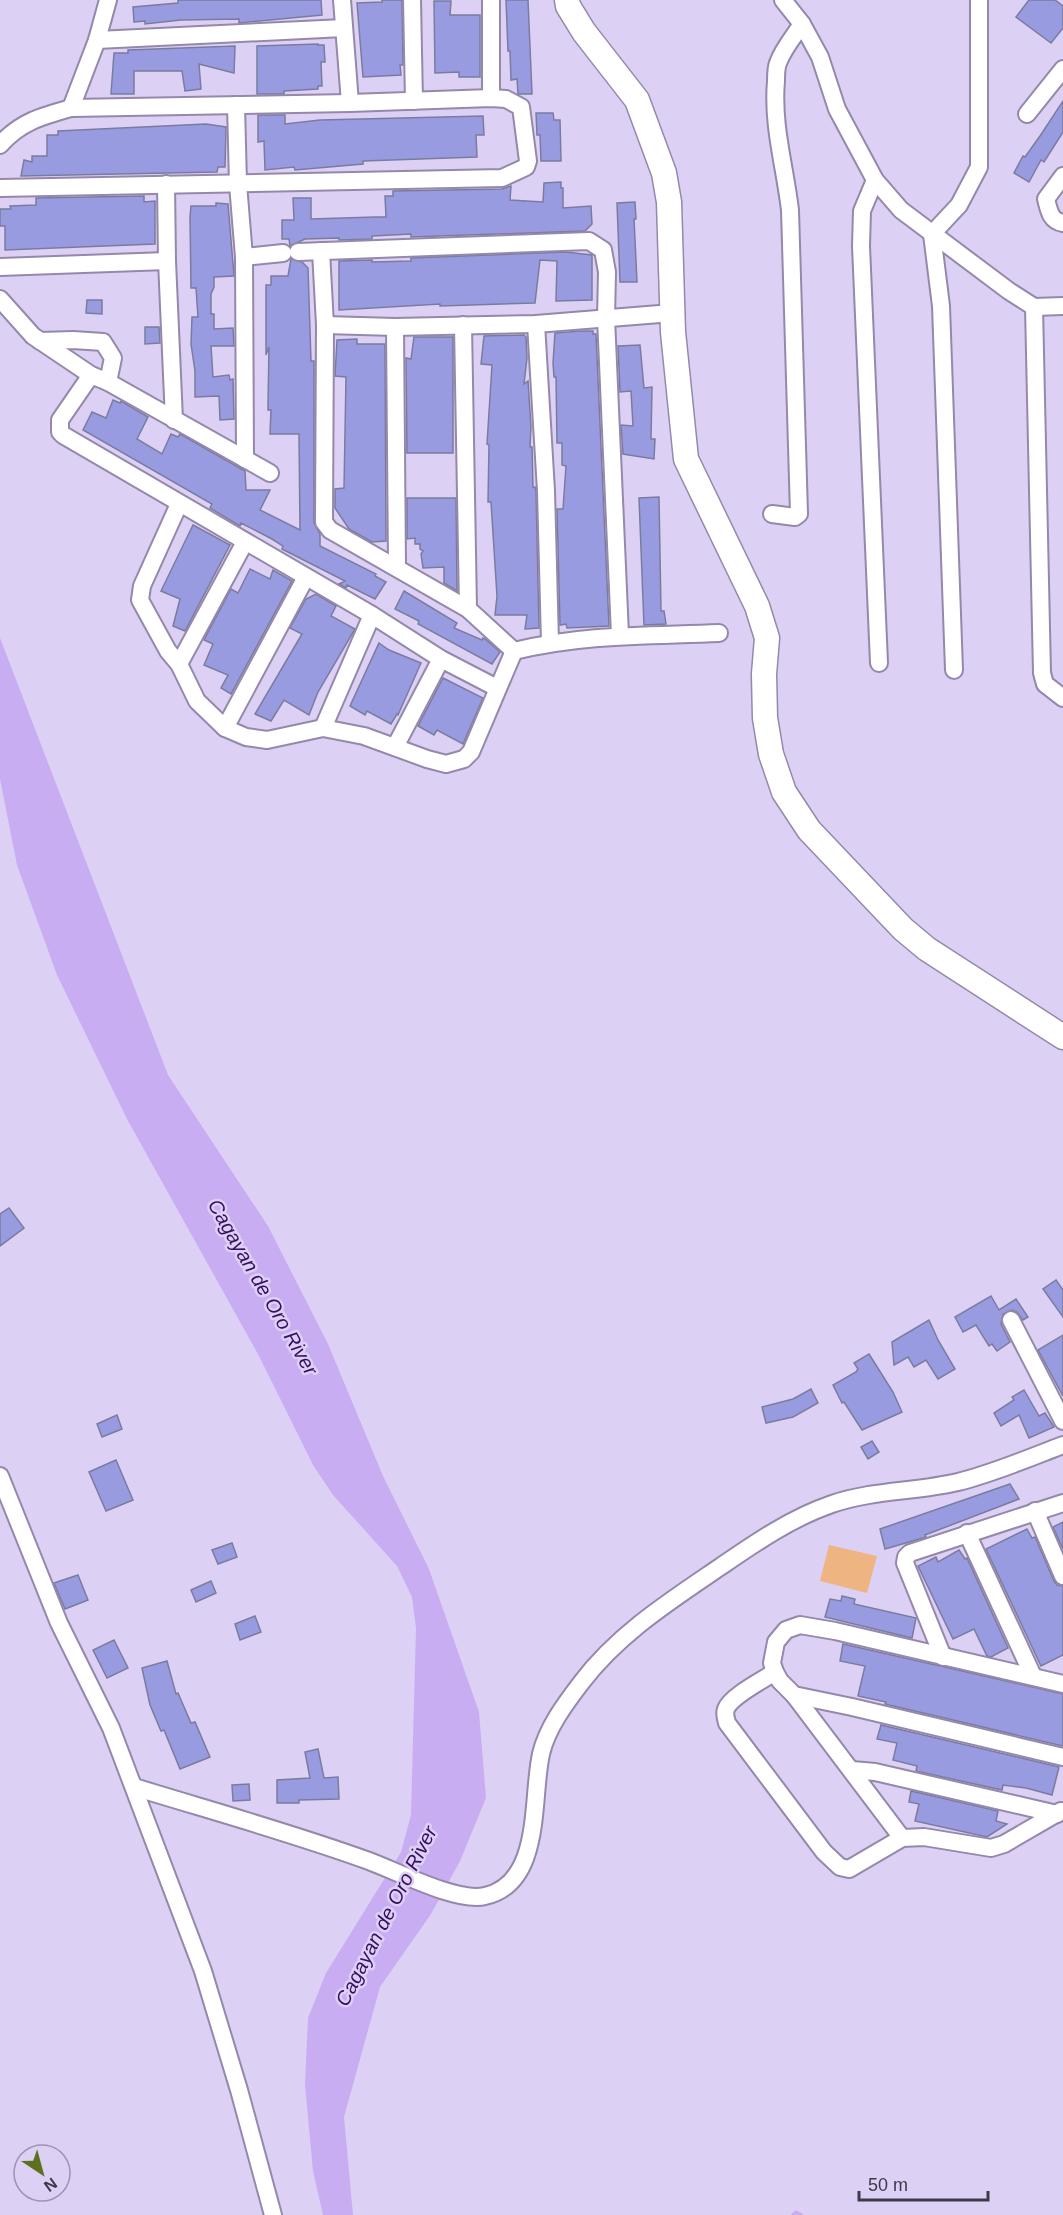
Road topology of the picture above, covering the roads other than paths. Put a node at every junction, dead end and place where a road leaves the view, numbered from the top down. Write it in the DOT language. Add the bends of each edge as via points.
graph roads {
  1 [pos="108,0"];
  2 [pos="342,0"];
  3 [pos="412,0"];
  4 [pos="491,0"];
  5 [pos="567,0"];
  6 [pos="783,0"];
  7 [pos="979,0"];
  8 [pos="802,24"];
  9 [pos="344,28"];
  10 [pos="97,40"];
  11 [pos="1063,69"];
  12 [pos="491,98"];
  13 [pos="414,101"];
  14 [pos="350,103"];
  15 [pos="236,105"];
  16 [pos="71,108"];
  17 [pos="1027,114"];
  18 [pos="0,145"];
  19 [pos="1063,176"];
  20 [pos="875,180"];
  21 [pos="166,184"];
  22 [pos="238,184"];
  23 [pos="0,188"];
  24 [pos="1063,223"];
  25 [pos="932,234"];
  26 [pos="321,251"];
  27 [pos="244,257"];
  28 [pos="167,261"];
  29 [pos="0,267"];
  30 [pos="0,299"];
  31 [pos="1063,306"];
  32 [pos="1034,307"];
  33 [pos="672,313"];
  34 [pos="606,318"];
  35 [pos="536,324"];
  36 [pos="464,325"];
  37 [pos="325,326"];
  38 [pos="395,327"];
  39 [pos="40,341"];
  40 [pos="91,375"];
  41 [pos="108,382"];
  42 [pos="174,420"];
  43 [pos="245,459"];
  44 [pos="270,473"];
  45 [pos="179,504"];
  46 [pos="772,514"];
  47 [pos="245,542"];
  48 [pos="397,567"];
  49 [pos="306,577"];
  50 [pos="468,609"];
  51 [pos="372,615"];
  52 [pos="719,633"];
  53 [pos="620,635"];
  54 [pos="550,642"];
  55 [pos="514,651"];
  56 [pos="441,659"];
  57 [pos="879,663"];
  58 [pos="179,664"];
  59 [pos="954,670"];
  60 [pos="497,688"];
  61 [pos="1063,698"];
  62 [pos="323,728"];
  63 [pos="225,729"];
  64 [pos="395,747"];
  65 [pos="1063,1037"];
  66 [pos="1011,1320"];
  67 [pos="1063,1421"];
  68 [pos="1063,1445"];
  69 [pos="0,1476"];
  70 [pos="1063,1503"];
  71 [pos="1035,1511"];
  72 [pos="967,1533"];
  73 [pos="1063,1576"];
  74 [pos="943,1657"];
  75 [pos="775,1672"];
  76 [pos="1033,1676"];
  77 [pos="1063,1684"];
  78 [pos="794,1695"];
  79 [pos="1063,1757"];
  80 [pos="852,1770"];
  81 [pos="134,1788"];
  82 [pos="1060,1812"];
  83 [pos="902,1838"];
  84 [pos="273,2215"];
  1 -- 10 [label="street"];
  2 -- 9 [label="street"];
  3 -- 13 [label="street"];
  4 -- 12 [label="street"];
  5 -- 33 [label="street" via="584,32 637,100 664,173 669,202"];
  6 -- 8 [label="street"];
  7 -- 25 [label="street" via="979,167 959,205"];
  8 -- 20 [label="street" via="820,57 837,109"];
  8 -- 46 [label="street" via="777,64 775,91 776,135 790,210 799,513 795,517"];
  9 -- 10 [label="street"];
  9 -- 14 [label="street"];
  10 -- 16 [label="street"];
  11 -- 17 [label="street"];
  12 -- 13 [label="street"];
  12 -- 22 [label="street" via="511,100 521,107 523,119 526,167 502,178"];
  13 -- 14 [label="street"];
  14 -- 15 [label="street"];
  15 -- 16 [label="street"];
  15 -- 22 [label="street"];
  16 -- 18 [label="street" via="35,118"];
  19 -- 24 [label="street" via="1046,199 1050,215"];
  20 -- 25 [label="street" via="901,210"];
  20 -- 57 [label="street" via="862,211 861,246"];
  21 -- 22 [label="street"];
  21 -- 23 [label="street"];
  21 -- 28 [label="street"];
  22 -- 27 [label="street"];
  25 -- 32 [label="street"];
  25 -- 59 [label="street" via="941,306"];
  26 -- 27 [label="street"];
  26 -- 34 [label="street" via="589,241 603,250 607,272"];
  26 -- 37 [label="street"];
  27 -- 43 [label="street"];
  28 -- 29 [label="street"];
  28 -- 42 [label="street"];
  30 -- 39 [label="street"];
  31 -- 32 [label="street"];
  32 -- 61 [label="street" via="1042,673 1045,684"];
  33 -- 34 [label="street"];
  33 -- 65 [label="street" via="686,459 757,606 767,638 765,718 771,754 784,792 809,830 903,929 927,950"];
  34 -- 35 [label="street"];
  34 -- 53 [label="street"];
  35 -- 36 [label="street"];
  35 -- 54 [label="street"];
  36 -- 38 [label="street"];
  36 -- 50 [label="street"];
  37 -- 38 [label="street"];
  37 -- 48 [label="street" via="324,522 330,530"];
  38 -- 48 [label="street"];
  39 -- 40 [label="street"];
  39 -- 41 [label="street" via="103,342 113,358"];
  40 -- 41 [label="street"];
  40 -- 45 [label="street" via="60,420 60,432"];
  41 -- 42 [label="street"];
  42 -- 43 [label="street"];
  43 -- 44 [label="street"];
  45 -- 47 [label="street"];
  45 -- 58 [label="street" via="142,586 140,600"];
  47 -- 49 [label="street"];
  47 -- 58 [label="street"];
  48 -- 50 [label="street"];
  49 -- 51 [label="street"];
  49 -- 63 [label="street"];
  50 -- 55 [label="street"];
  51 -- 56 [label="street"];
  51 -- 62 [label="street"];
  52 -- 53 [label="street"];
  53 -- 54 [label="street"];
  54 -- 55 [label="street"];
  55 -- 60 [label="street"];
  56 -- 60 [label="street"];
  56 -- 64 [label="street"];
  58 -- 63 [label="street" via="197,700"];
  60 -- 64 [label="street" via="471,752 464,759 446,764"];
  62 -- 63 [label="street" via="267,740"];
  62 -- 64 [label="street"];
  66 -- 67 [label="street"];
  68 -- 81 [label="street" via="958,1482 863,1496 809,1513 654,1611 600,1660 546,1737 530,1847 521,1870 503,1888 485,1896 463,1897 368,1860"];
  69 -- 81 [label="street" via="59,1623 111,1728"];
  70 -- 71 [label="street"];
  71 -- 72 [label="street"];
  71 -- 73 [label="street"];
  72 -- 74 [label="street" via="906,1557 905,1563"];
  72 -- 76 [label="street"];
  74 -- 75 [label="street" via="800,1625 786,1630 776,1642 772,1664"];
  74 -- 76 [label="street"];
  75 -- 78 [label="street"];
  75 -- 83 [label="street" via="726,1707 727,1723 824,1852 840,1867 849,1869"];
  76 -- 77 [label="street"];
  78 -- 79 [label="street"];
  78 -- 80 [label="street"];
  80 -- 82 [label="street"];
  80 -- 83 [label="street"];
  81 -- 84 [label="street" via="203,1971"];
  82 -- 83 [label="street" via="992,1848 924,1837"];
}
